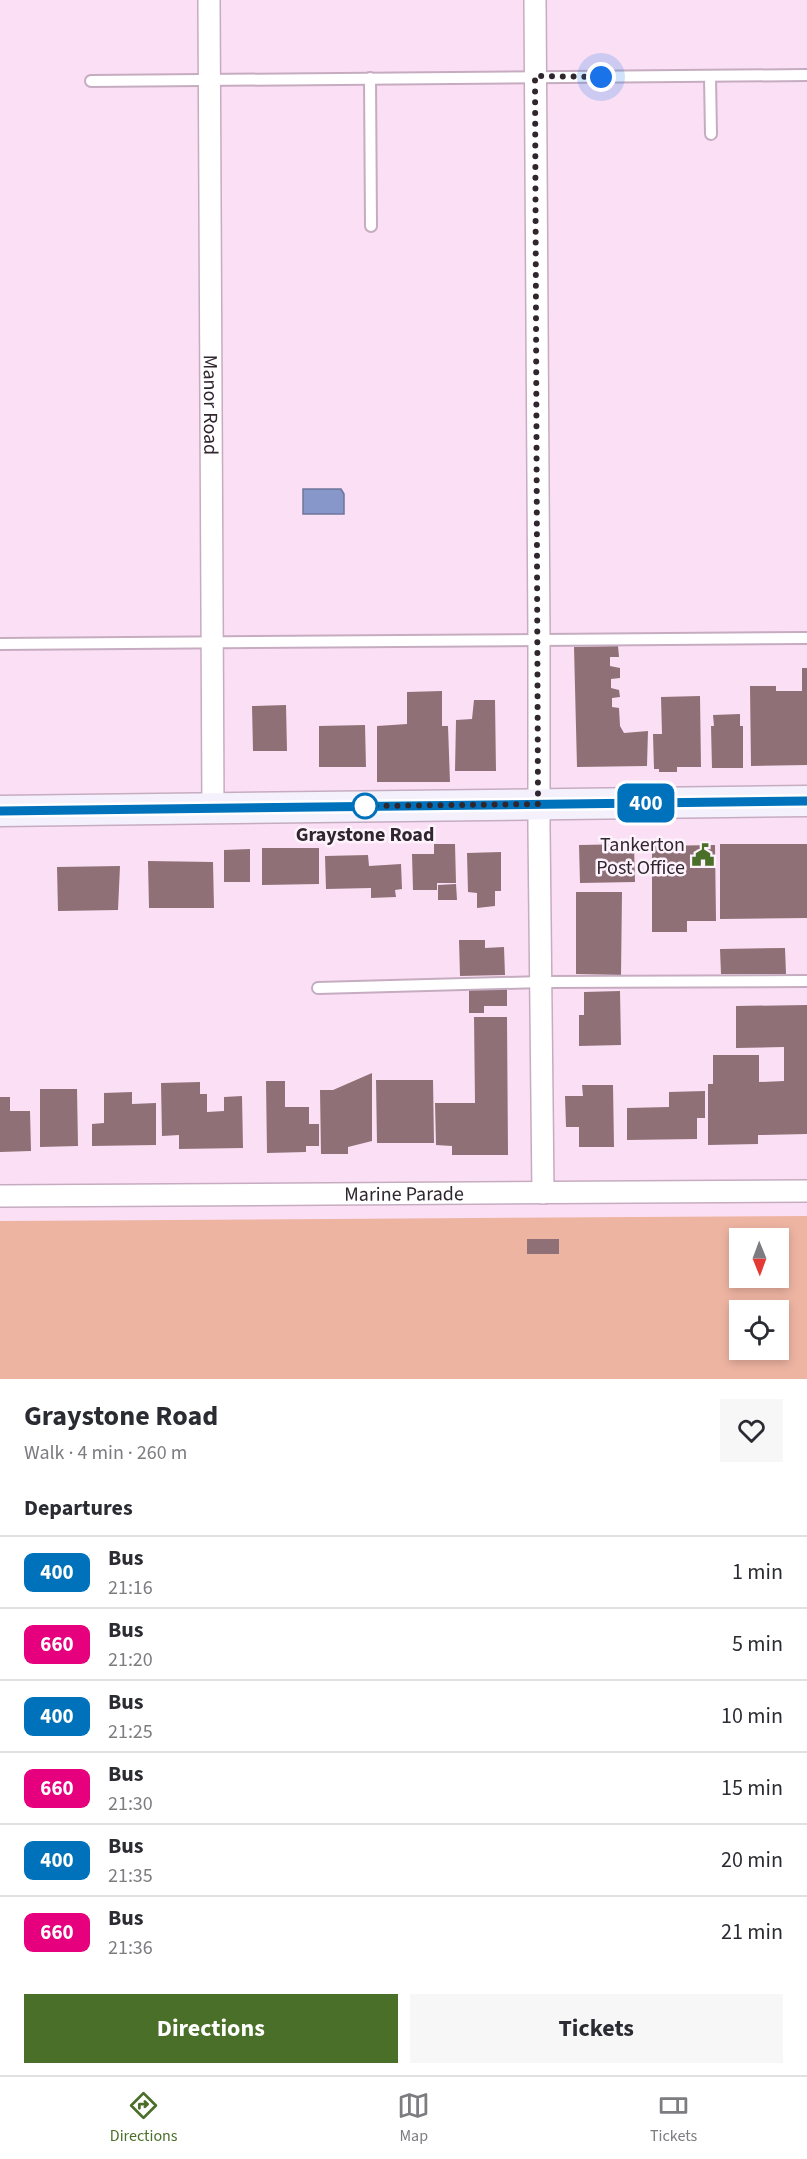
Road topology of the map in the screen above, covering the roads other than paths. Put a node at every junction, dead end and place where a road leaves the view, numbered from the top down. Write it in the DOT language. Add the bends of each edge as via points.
graph roads {
  1 [pos="209,0"];
  2 [pos="535,0"];
  3 [pos="807,75"];
  4 [pos="535,76"];
  5 [pos="710,77"];
  6 [pos="370,78"];
  7 [pos="210,79"];
  8 [pos="91,81"];
  9 [pos="711,134"];
  10 [pos="371,226"];
  11 [pos="807,638"];
  12 [pos="539,641"];
  13 [pos="213,644"];
  14 [pos="0,645"];
  15 [pos="807,801"];
  16 [pos="538,804"];
  17 [pos="213,809"];
  18 [pos="0,811"];
  19 [pos="807,981"];
  20 [pos="542,982"];
  21 [pos="318,988"];
  22 [pos="807,1191"];
  23 [pos="543,1193"];
  24 [pos="0,1196"];
  1 -- 7 [label="street, Manor Road"];
  2 -- 4 [label="street"];
  3 -- 5 [label="lane"];
  4 -- 5 [label="lane"];
  4 -- 6 [label="lane"];
  4 -- 12 [label="street"];
  5 -- 9 [label="lane"];
  6 -- 7 [label="lane"];
  6 -- 10 [label="lane"];
  7 -- 8 [label="lane"];
  7 -- 13 [label="street, Manor Road"];
  11 -- 12 [label="lane"];
  12 -- 13 [label="lane"];
  12 -- 16 [label="street"];
  13 -- 14 [label="lane"];
  13 -- 17 [label="street, Manor Road"];
  15 -- 16 [label="main road"];
  16 -- 17 [label="main road"];
  16 -- 20 [label="street"];
  17 -- 18 [label="main road"];
  19 -- 20 [label="lane"];
  20 -- 21 [label="lane"];
  20 -- 23 [label="street"];
  22 -- 23 [label="street, Marine Parade"];
  23 -- 24 [label="street, Marine Parade"];
}
